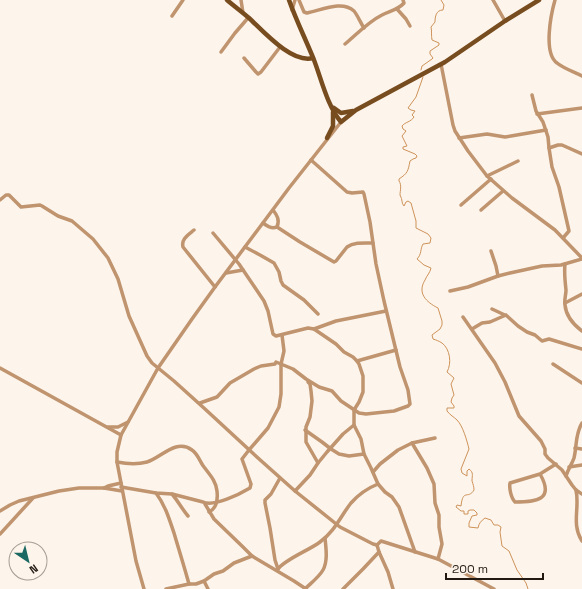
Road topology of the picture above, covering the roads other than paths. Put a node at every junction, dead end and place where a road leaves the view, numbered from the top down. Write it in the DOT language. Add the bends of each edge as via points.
graph roads {
  1 [pos="183,0"];
  2 [pos="227,0"];
  3 [pos="241,0"];
  4 [pos="289,0"];
  5 [pos="295,0"];
  6 [pos="298,0"];
  7 [pos="403,0"];
  8 [pos="493,0"];
  9 [pos="539,0"];
  10 [pos="555,0"];
  11 [pos="397,8"];
  12 [pos="292,10"];
  13 [pos="243,14"];
  14 [pos="172,16"];
  15 [pos="248,18"];
  16 [pos="505,21"];
  17 [pos="410,26"];
  18 [pos="364,28"];
  19 [pos="345,44"];
  20 [pos="280,47"];
  21 [pos="221,52"];
  22 [pos="244,58"];
  23 [pos="313,58"];
  24 [pos="441,64"];
  25 [pos="582,76"];
  26 [pos="532,95"];
  27 [pos="332,107"];
  28 [pos="582,108"];
  29 [pos="356,110"];
  30 [pos="537,114"];
  31 [pos="341,122"];
  32 [pos="546,130"];
  33 [pos="327,138"];
  34 [pos="459,138"];
  35 [pos="549,148"];
  36 [pos="582,154"];
  37 [pos="311,160"];
  38 [pos="518,161"];
  39 [pos="487,176"];
  40 [pos="491,179"];
  41 [pos="503,191"];
  42 [pos="0,200"];
  43 [pos="460,205"];
  44 [pos="273,210"];
  45 [pos="481,210"];
  46 [pos="263,223"];
  47 [pos="277,227"];
  48 [pos="194,230"];
  49 [pos="213,233"];
  50 [pos="564,238"];
  51 [pos="373,243"];
  52 [pos="245,247"];
  53 [pos="491,251"];
  54 [pos="582,258"];
  55 [pos="236,260"];
  56 [pos="565,264"];
  57 [pos="243,270"];
  58 [pos="226,273"];
  59 [pos="498,276"];
  60 [pos="215,287"];
  61 [pos="450,291"];
  62 [pos="582,294"];
  63 [pos="565,303"];
  64 [pos="492,309"];
  65 [pos="386,311"];
  66 [pos="318,314"];
  67 [pos="506,315"];
  68 [pos="463,317"];
  69 [pos="314,329"];
  70 [pos="472,329"];
  71 [pos="582,331"];
  72 [pos="282,335"];
  73 [pos="582,349"];
  74 [pos="396,350"];
  75 [pos="357,361"];
  76 [pos="280,364"];
  77 [pos="553,364"];
  78 [pos="0,368"];
  79 [pos="158,368"];
  80 [pos="306,379"];
  81 [pos="582,383"];
  82 [pos="200,404"];
  83 [pos="354,410"];
  84 [pos="129,421"];
  85 [pos="582,423"];
  86 [pos="354,425"];
  87 [pos="106,427"];
  88 [pos="305,430"];
  89 [pos="121,435"];
  90 [pos="435,438"];
  91 [pos="412,443"];
  92 [pos="575,448"];
  93 [pos="330,449"];
  94 [pos="582,449"];
  95 [pos="249,450"];
  96 [pos="364,454"];
  97 [pos="117,462"];
  98 [pos="318,463"];
  99 [pos="556,464"];
  100 [pos="582,465"];
  101 [pos="569,468"];
  102 [pos="373,472"];
  103 [pos="540,474"];
  104 [pos="566,476"];
  105 [pos="280,478"];
  106 [pos="378,484"];
  107 [pos="121,487"];
  108 [pos="104,488"];
  109 [pos="576,490"];
  110 [pos="295,491"];
  111 [pos="156,493"];
  112 [pos="172,494"];
  113 [pos="582,494"];
  114 [pos="33,497"];
  115 [pos="217,502"];
  116 [pos="205,504"];
  117 [pos="0,511"];
  118 [pos="210,512"];
  119 [pos="188,516"];
  120 [pos="337,525"];
  121 [pos="0,534"];
  122 [pos="325,538"];
  123 [pos="582,541"];
  124 [pos="377,545"];
  125 [pos="379,552"];
  126 [pos="415,552"];
  127 [pos="252,556"];
  128 [pos="438,559"];
  129 [pos="277,569"];
  130 [pos="204,581"];
  131 [pos="189,584"];
  132 [pos="144,589"];
  133 [pos="166,589"];
  134 [pos="208,589"];
  135 [pos="305,589"];
  136 [pos="343,589"];
  137 [pos="392,589"];
  138 [pos="494,589"];
  1 -- 14 [label="street"];
  2 -- 13 [label="main road"];
  3 -- 13 [label="street"];
  4 -- 12 [label="main road"];
  5 -- 12 [label="street"];
  6 -- 18 [label="street" via="307,13 342,3 353,10"];
  7 -- 11 [label="street" via="404,3"];
  8 -- 16 [label="street"];
  9 -- 16 [label="main road"];
  10 -- 25 [label="street" via="550,31 553,60"];
  11 -- 17 [label="street"];
  11 -- 18 [label="street"];
  12 -- 23 [label="main road"];
  13 -- 15 [label="main road"];
  15 -- 20 [label="main road"];
  15 -- 21 [label="street"];
  16 -- 24 [label="main road"];
  18 -- 19 [label="street"];
  20 -- 22 [label="street" via="258,74"];
  20 -- 23 [label="main road" via="306,59"];
  23 -- 27 [label="main road"];
  24 -- 29 [label="main road"];
  24 -- 34 [label="street" via="453,125"];
  26 -- 30 [label="street"];
  27 -- 29 [label="main road" via="341,113"];
  27 -- 31 [label="main road"];
  27 -- 33 [label="main road" via="334,121"];
  28 -- 30 [label="street"];
  29 -- 31 [label="main road"];
  30 -- 32 [label="street"];
  31 -- 33 [label="street"];
  32 -- 34 [label="street" via="505,137 487,134"];
  32 -- 35 [label="street"];
  33 -- 37 [label="street"];
  34 -- 39 [label="street"];
  35 -- 36 [label="street" via="562,145"];
  35 -- 50 [label="street" via="569,231"];
  37 -- 44 [label="street"];
  37 -- 51 [label="street" via="347,192 363,192"];
  38 -- 39 [label="street"];
  39 -- 40 [label="street"];
  40 -- 41 [label="street"];
  40 -- 43 [label="street"];
  41 -- 45 [label="street"];
  41 -- 50 [label="street"];
  42 -- 79 [label="street" via="9,195 20,207 40,205 72,221 93,240 113,267 129,316 147,356"];
  44 -- 46 [label="street"];
  44 -- 47 [label="street" via="278,218"];
  46 -- 47 [label="street"];
  46 -- 52 [label="street"];
  47 -- 51 [label="street" via="334,262 349,245"];
  48 -- 60 [label="street" via="183,239 183,247"];
  49 -- 55 [label="street"];
  50 -- 54 [label="street"];
  51 -- 65 [label="street"];
  52 -- 55 [label="street"];
  52 -- 66 [label="street" via="274,263 280,272 283,285"];
  53 -- 59 [label="street"];
  54 -- 56 [label="street"];
  55 -- 57 [label="street"];
  55 -- 58 [label="street"];
  56 -- 59 [label="street" via="542,266"];
  56 -- 63 [label="street"];
  57 -- 58 [label="street"];
  57 -- 72 [label="street" via="264,301 273,334"];
  58 -- 60 [label="street"];
  59 -- 61 [label="street"];
  60 -- 79 [label="street"];
  62 -- 63 [label="street"];
  63 -- 71 [label="street" via="568,315"];
  64 -- 67 [label="street"];
  65 -- 69 [label="street"];
  65 -- 74 [label="street"];
  67 -- 70 [label="street"];
  67 -- 73 [label="street" via="542,341 550,339"];
  68 -- 70 [label="street"];
  69 -- 72 [label="street" via="308,328"];
  69 -- 75 [label="street"];
  70 -- 99 [label="street" via="499,370 519,416 540,441 550,461"];
  72 -- 76 [label="street" via="284,351"];
  74 -- 75 [label="street"];
  74 -- 83 [label="street" via="410,404 394,411 376,414 363,414"];
  75 -- 83 [label="street" via="363,376 363,392"];
  76 -- 80 [label="street" via="293,369"];
  76 -- 82 [label="street" via="276,362 254,369 230,383 217,396"];
  76 -- 95 [label="street" via="279,407 268,428"];
  77 -- 81 [label="street"];
  78 -- 87 [label="street"];
  79 -- 82 [label="street"];
  79 -- 84 [label="street"];
  80 -- 83 [label="street" via="332,391"];
  80 -- 88 [label="street" via="310,384 312,400"];
  82 -- 95 [label="street"];
  83 -- 86 [label="street"];
  84 -- 87 [label="street" via="118,427"];
  84 -- 89 [label="street"];
  85 -- 92 [label="street"];
  86 -- 93 [label="street"];
  86 -- 96 [label="street" via="361,439"];
  87 -- 89 [label="street"];
  88 -- 93 [label="street"];
  88 -- 98 [label="street" via="306,442"];
  89 -- 97 [label="street"];
  90 -- 91 [label="street"];
  91 -- 102 [label="street" via="398,450"];
  91 -- 128 [label="street" via="434,484 442,544"];
  92 -- 94 [label="street"];
  92 -- 101 [label="street"];
  93 -- 96 [label="street" via="349,456"];
  93 -- 98 [label="street"];
  95 -- 105 [label="street"];
  95 -- 115 [label="street" via="242,460 251,486"];
  96 -- 102 [label="street"];
  97 -- 107 [label="street"];
  97 -- 115 [label="street" via="142,463 169,449 186,447 196,454 215,482"];
  98 -- 110 [label="street"];
  99 -- 103 [label="street"];
  99 -- 104 [label="street"];
  100 -- 101 [label="street"];
  101 -- 104 [label="street"];
  102 -- 106 [label="street"];
  103 -- 103 [label="street" via="510,483 513,501 536,501 542,498 546,485"];
  104 -- 109 [label="street"];
  105 -- 110 [label="street"];
  105 -- 129 [label="street" via="265,500"];
  106 -- 120 [label="street" via="354,500"];
  106 -- 126 [label="street" via="399,507"];
  107 -- 108 [label="street"];
  107 -- 108 [label="street"];
  107 -- 111 [label="street"];
  107 -- 132 [label="street"];
  108 -- 114 [label="street" via="79,488"];
  109 -- 113 [label="street"];
  109 -- 123 [label="street" via="576,526"];
  110 -- 120 [label="street"];
  111 -- 112 [label="street"];
  111 -- 131 [label="street" via="169,516"];
  112 -- 116 [label="street"];
  112 -- 119 [label="street"];
  114 -- 117 [label="street" via="18,501"];
  114 -- 121 [label="street"];
  115 -- 116 [label="street"];
  115 -- 118 [label="street"];
  116 -- 118 [label="street"];
  118 -- 127 [label="street"];
  120 -- 122 [label="street"];
  120 -- 124 [label="street"];
  122 -- 129 [label="street"];
  122 -- 135 [label="street" via="326,559 323,571"];
  124 -- 125 [label="street"];
  124 -- 126 [label="street" via="381,541"];
  125 -- 136 [label="street"];
  125 -- 137 [label="street"];
  126 -- 128 [label="street"];
  127 -- 129 [label="street"];
  127 -- 130 [label="street" via="234,563"];
  128 -- 138 [label="street"];
  129 -- 135 [label="street"];
  130 -- 131 [label="street"];
  130 -- 134 [label="street"];
  131 -- 133 [label="street"];
}
